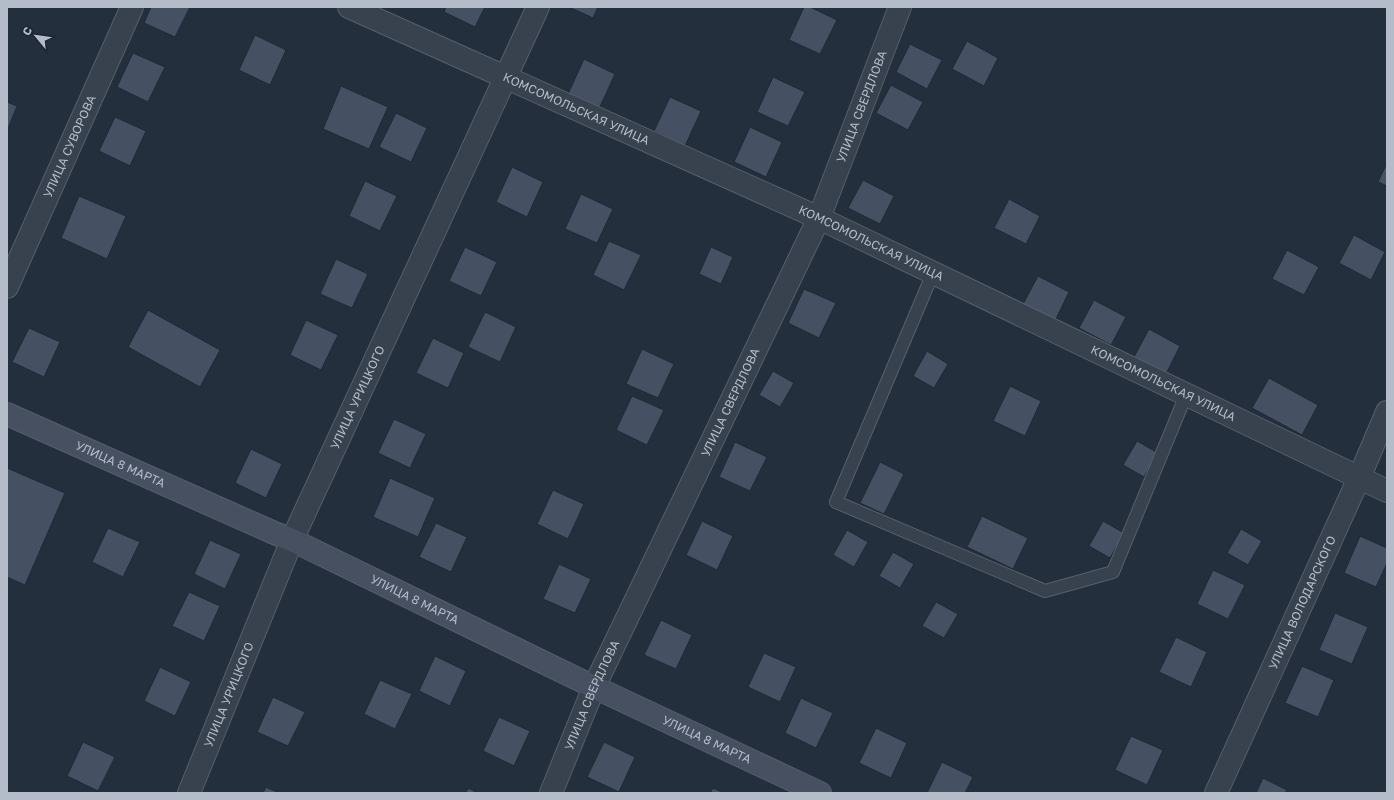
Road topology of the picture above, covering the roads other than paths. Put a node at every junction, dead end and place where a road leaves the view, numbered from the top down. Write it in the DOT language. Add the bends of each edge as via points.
graph roads {
  1 [pos="132,7"];
  2 [pos="349,7"];
  3 [pos="538,7"];
  4 [pos="900,7"];
  5 [pos="507,77"];
  6 [pos="819,218"];
  7 [pos="933,273"];
  8 [pos="7,287"];
  9 [pos="1186,395"];
  10 [pos="1387,412"];
  11 [pos="7,414"];
  12 [pos="1359,478"];
  13 [pos="1387,491"];
  14 [pos="292,540"];
  15 [pos="594,687"];
  16 [pos="189,793"];
  17 [pos="551,793"];
  18 [pos="820,793"];
  19 [pos="1216,793"];
  1 -- 8 [label="street, УЛИЦА СУВОРОВА"];
  2 -- 5 [label="street, КОМСОМОЛЬСКАЯ УЛИЦА"];
  3 -- 5 [label="street, УЛИЦА УРИЦКОГО"];
  4 -- 6 [label="street, УЛИЦА СВЕРДЛОВА"];
  5 -- 6 [label="street, КОМСОМОЛЬСКАЯ УЛИЦА"];
  5 -- 14 [label="street, УЛИЦА УРИЦКОГО"];
  6 -- 7 [label="street, КОМСОМОЛЬСКАЯ УЛИЦА"];
  6 -- 15 [label="street, УЛИЦА СВЕРДЛОВА"];
  7 -- 9 [label="street, КОМСОМОЛЬСКАЯ УЛИЦА"];
  7 -- 9 [label="lane" via="836,502 1045,591 1113,572"];
  9 -- 12 [label="street, КОМСОМОЛЬСКАЯ УЛИЦА"];
  10 -- 12 [label="street, УЛИЦА ВОЛОДАРСКОГО"];
  11 -- 14 [label="main road, УЛИЦА 8 МАРТА"];
  12 -- 13 [label="street, КОМСОМОЛЬСКАЯ УЛИЦА"];
  12 -- 19 [label="street, УЛИЦА ВОЛОДАРСКОГО"];
  14 -- 15 [label="main road, УЛИЦА 8 МАРТА"];
  14 -- 16 [label="street, УЛИЦА УРИЦКОГО"];
  15 -- 17 [label="street, УЛИЦА СВЕРДЛОВА"];
  15 -- 18 [label="main road, УЛИЦА 8 МАРТА"];
}
